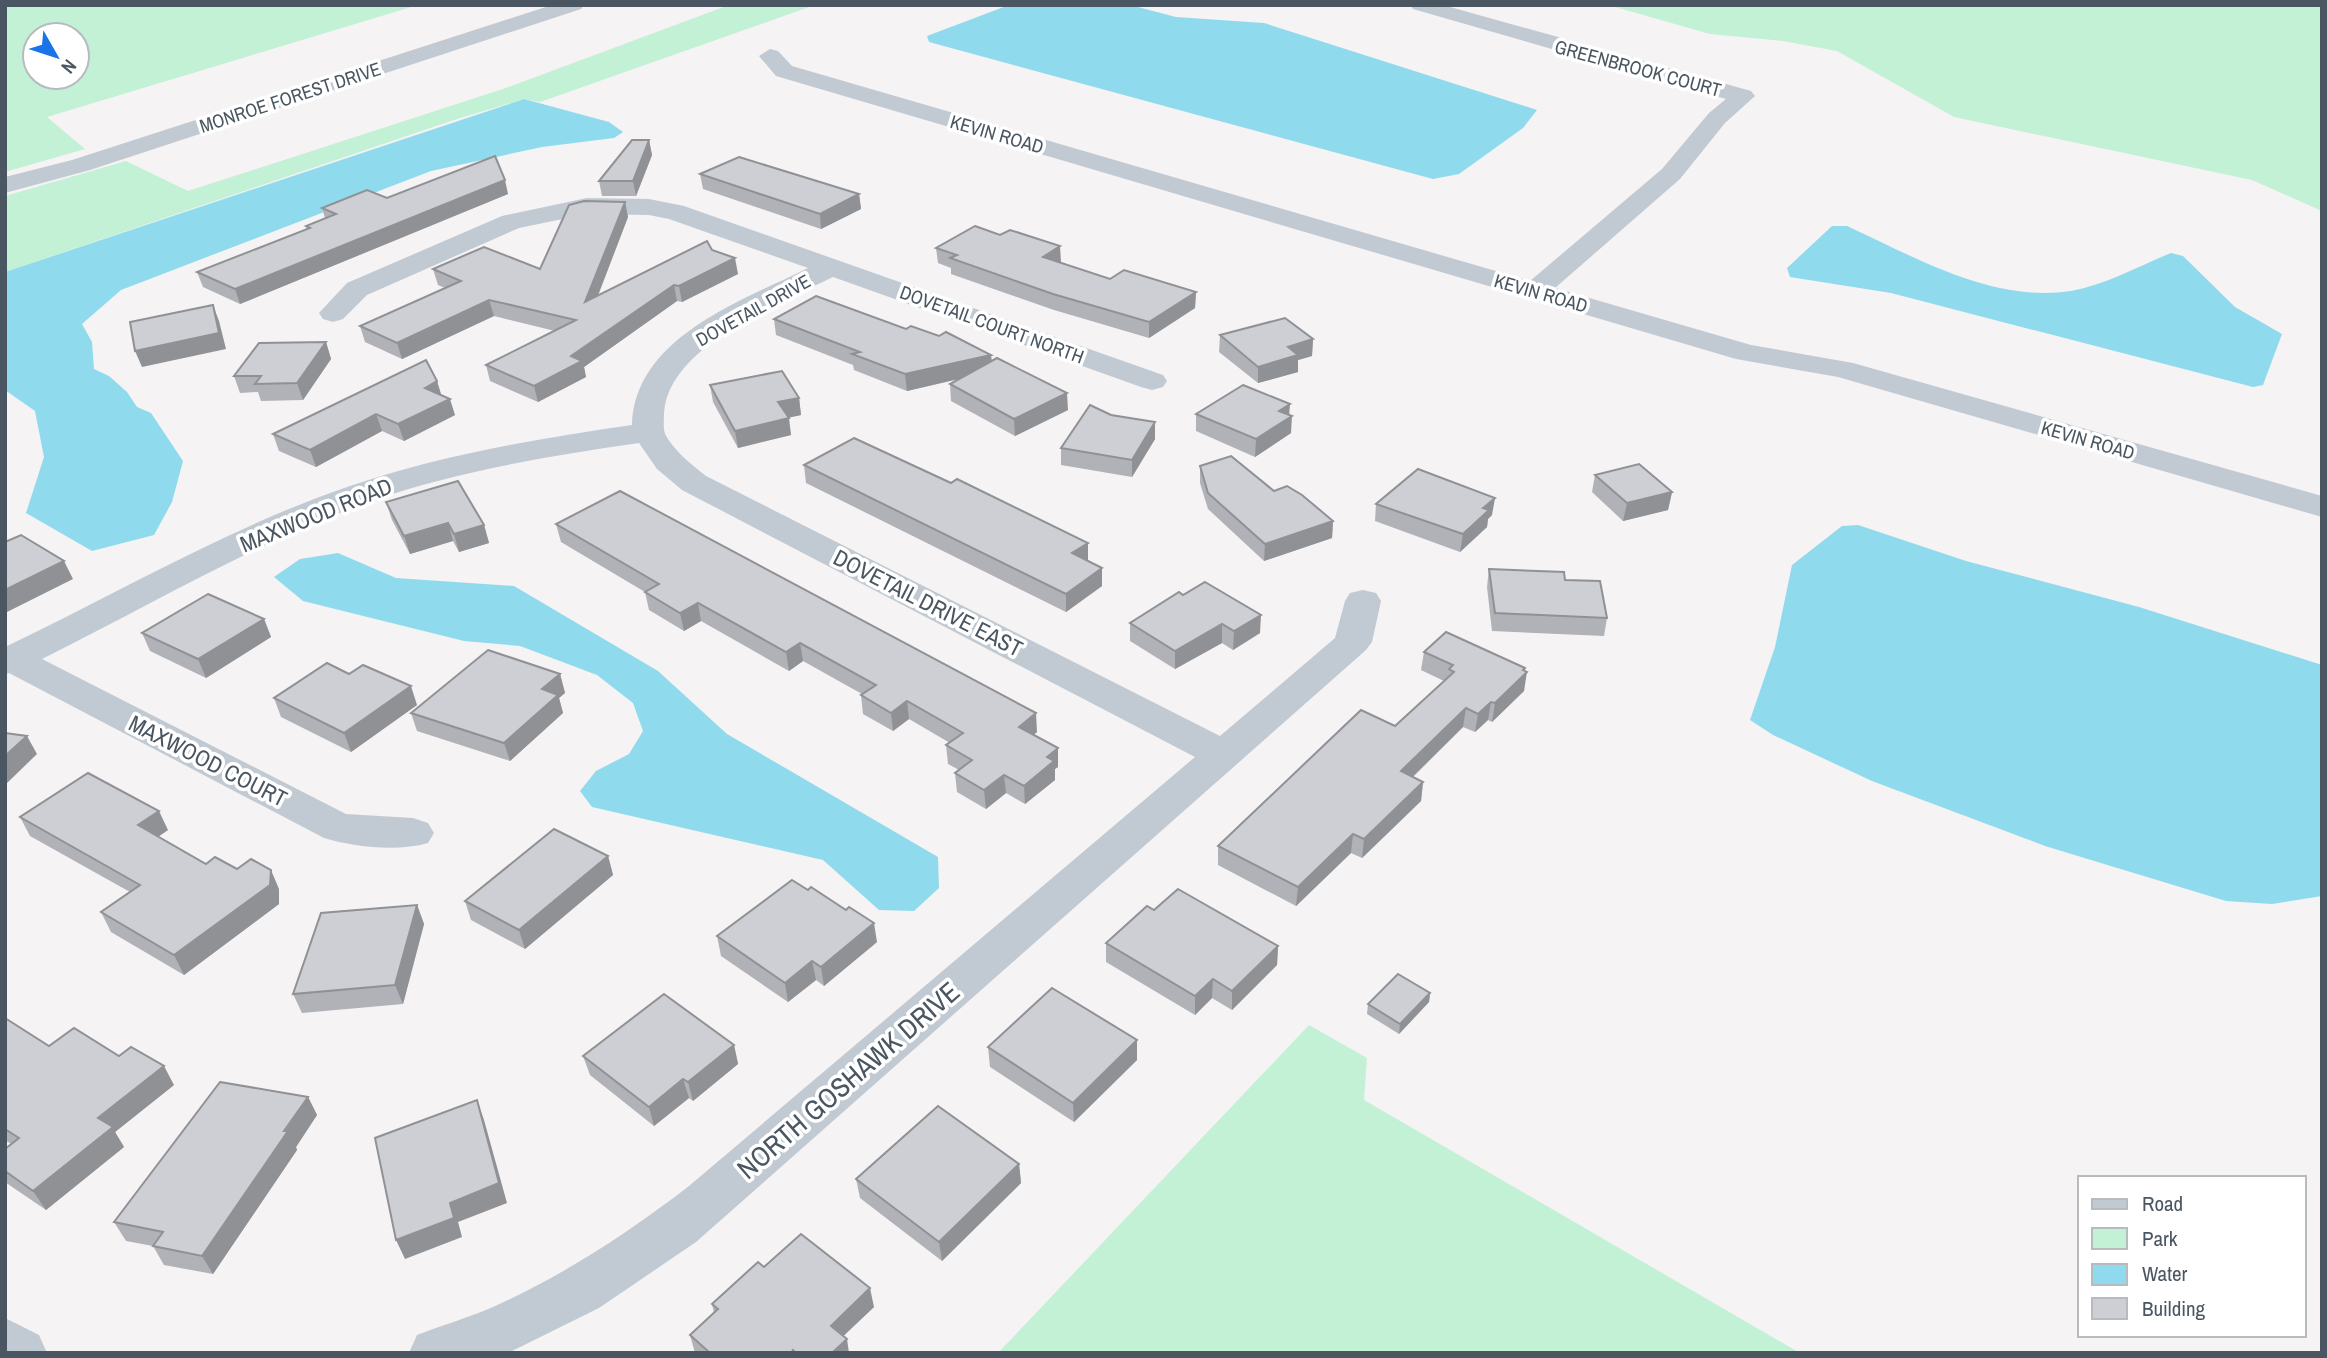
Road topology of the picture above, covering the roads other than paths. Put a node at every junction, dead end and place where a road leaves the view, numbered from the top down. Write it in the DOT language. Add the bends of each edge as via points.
graph roads {
  1 [pos="574,5"];
  2 [pos="1420,5"];
  3 [pos="770,56"];
  4 [pos="5,185"];
  5 [pos="832,267"];
  6 [pos="1535,291"];
  7 [pos="333,313"];
  8 [pos="1152,381"];
  9 [pos="648,432"];
  10 [pos="2322,507"];
  11 [pos="1363,601"];
  12 [pos="8,661"];
  13 [pos="1223,754"];
  14 [pos="412,832"];
  15 [pos="5,1344"];
  16 [pos="19,1353"];
  17 [pos="437,1353"];
  1 -- 4 [label="street, MONROE FOREST DRIVE" via="81,165"];
  2 -- 6 [label="street, GREENBROOK COURT" via="1743,96 1717,118 1671,174"];
  3 -- 6 [label="street, KEVIN ROAD" via="785,71"];
  5 -- 7 [label="street, DOVETAIL COURT NORTH" via="675,212 628,205 587,206 511,222 357,289"];
  5 -- 8 [label="street, DOVETAIL COURT NORTH"];
  5 -- 9 [label="street, DOVETAIL DRIVE" via="711,331 676,357 652,394"];
  6 -- 10 [label="street, KEVIN ROAD" via="1747,353 1842,369"];
  9 -- 12 [label="street, MAXWOOD ROAD" via="527,451 408,478 358,495 241,544"];
  9 -- 13 [label="street, DOVETAIL DRIVE EAST" via="669,462 694,483"];
  11 -- 13 [label="street, NORTH GOSHAWK DRIVE" via="1353,642"];
  12 -- 14 [label="street, MAXWOOD COURT" via="338,828"];
  13 -- 17 [label="street, NORTH GOSHAWK DRIVE" via="663,1237 559,1302"];
  15 -- 16 [label="street"];
}
